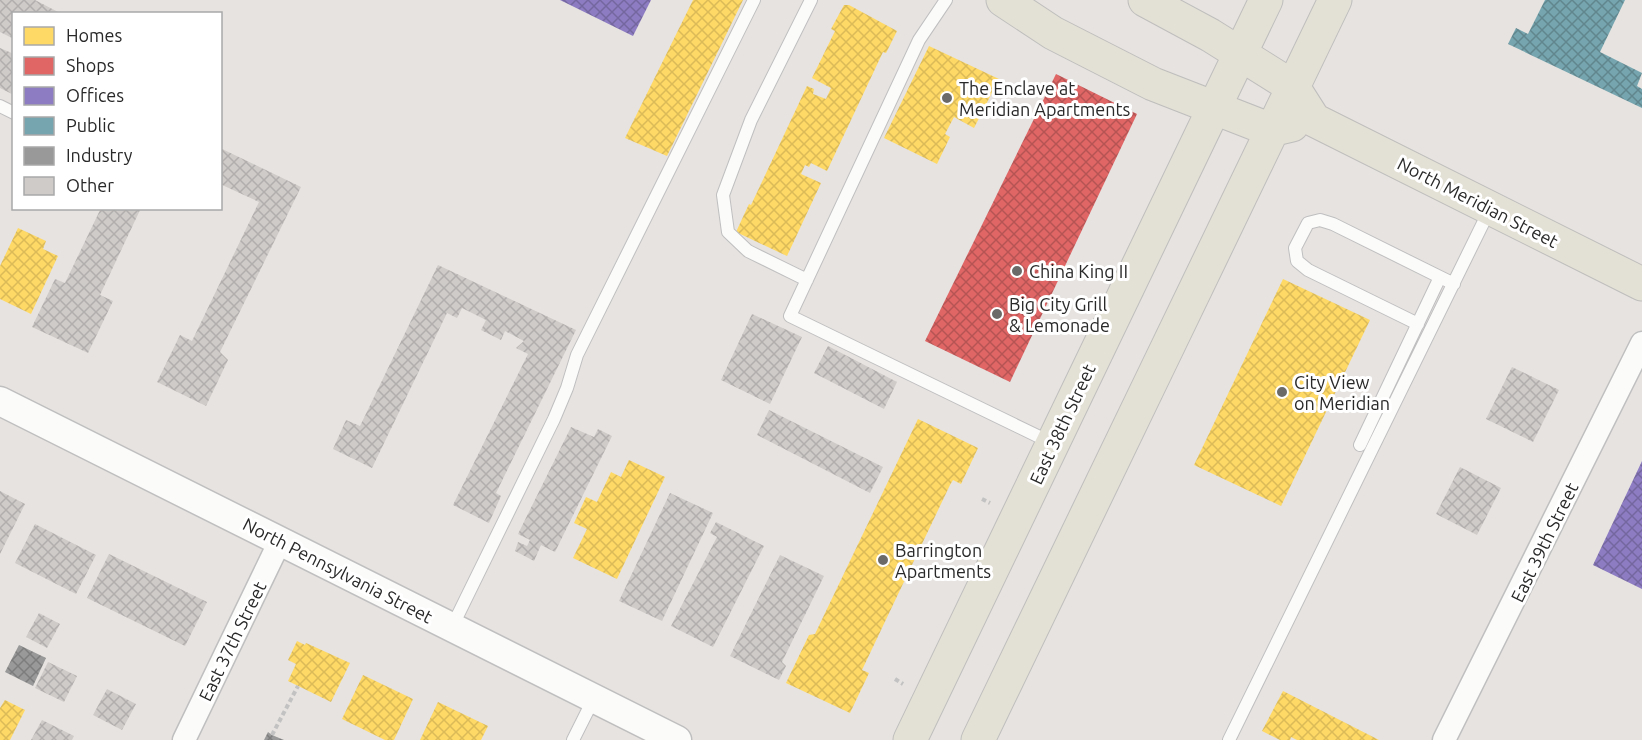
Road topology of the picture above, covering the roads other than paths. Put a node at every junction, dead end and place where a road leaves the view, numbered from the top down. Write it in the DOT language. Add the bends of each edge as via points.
graph roads {
  1 [pos="754,0"];
  2 [pos="811,0"];
  3 [pos="946,0"];
  4 [pos="1003,0"];
  5 [pos="1145,0"];
  6 [pos="1266,0"];
  7 [pos="1335,0"];
  8 [pos="1240,54"];
  9 [pos="1293,87"];
  10 [pos="1214,108"];
  11 [pos="1314,120"];
  12 [pos="1271,130"];
  13 [pos="1491,208"];
  14 [pos="1440,277"];
  15 [pos="807,280"];
  16 [pos="1454,284"];
  17 [pos="1642,284"];
  18 [pos="1418,324"];
  19 [pos="1642,343"];
  20 [pos="0,401"];
  21 [pos="1053,443"];
  22 [pos="1360,445"];
  23 [pos="280,541"];
  24 [pos="452,627"];
  25 [pos="594,698"];
  26 [pos="184,740"];
  27 [pos="573,740"];
  28 [pos="677,740"];
  29 [pos="910,740"];
  30 [pos="978,740"];
  31 [pos="1229,740"];
  32 [pos="1444,740"];
  1 -- 24 [label="lane" via="577,355 554,419"];
  2 -- 15 [label="lane" via="751,120 723,195 728,232 748,251"];
  3 -- 15 [label="lane" via="919,40"];
  4 -- 10 [label="main road" via="1053,33 1153,84"];
  5 -- 8 [label="main road" via="1175,11"];
  6 -- 8 [label="main road, East 38th Street"];
  7 -- 9 [label="main road"];
  8 -- 9 [label="main road"];
  8 -- 10 [label="main road, East 38th Street"];
  9 -- 11 [label="main road"];
  9 -- 12 [label="main road"];
  10 -- 12 [label="main road"];
  10 -- 21 [label="main road, East 38th Street"];
  11 -- 12 [label="main road"];
  11 -- 13 [label="main road, North Meridian Street"];
  12 -- 30 [label="main road"];
  13 -- 16 [label="lane"];
  13 -- 17 [label="main road, North Meridian Street"];
  14 -- 16 [label="lane"];
  14 -- 18 [label="lane"];
  14 -- 18 [label="lane" via="1320,220 1308,224 1295,248 1297,261 1308,270"];
  15 -- 21 [label="lane" via="790,316"];
  16 -- 31 [label="lane"];
  18 -- 22 [label="lane"];
  19 -- 32 [label="street, East 39th Street"];
  20 -- 23 [label="street, North Pennsylvania Street"];
  21 -- 29 [label="main road, East 38th Street"];
  23 -- 24 [label="street, North Pennsylvania Street"];
  23 -- 26 [label="street, East 37th Street"];
  24 -- 25 [label="street, North Pennsylvania Street"];
  25 -- 27 [label="lane"];
  25 -- 28 [label="street, North Pennsylvania Street"];
}
